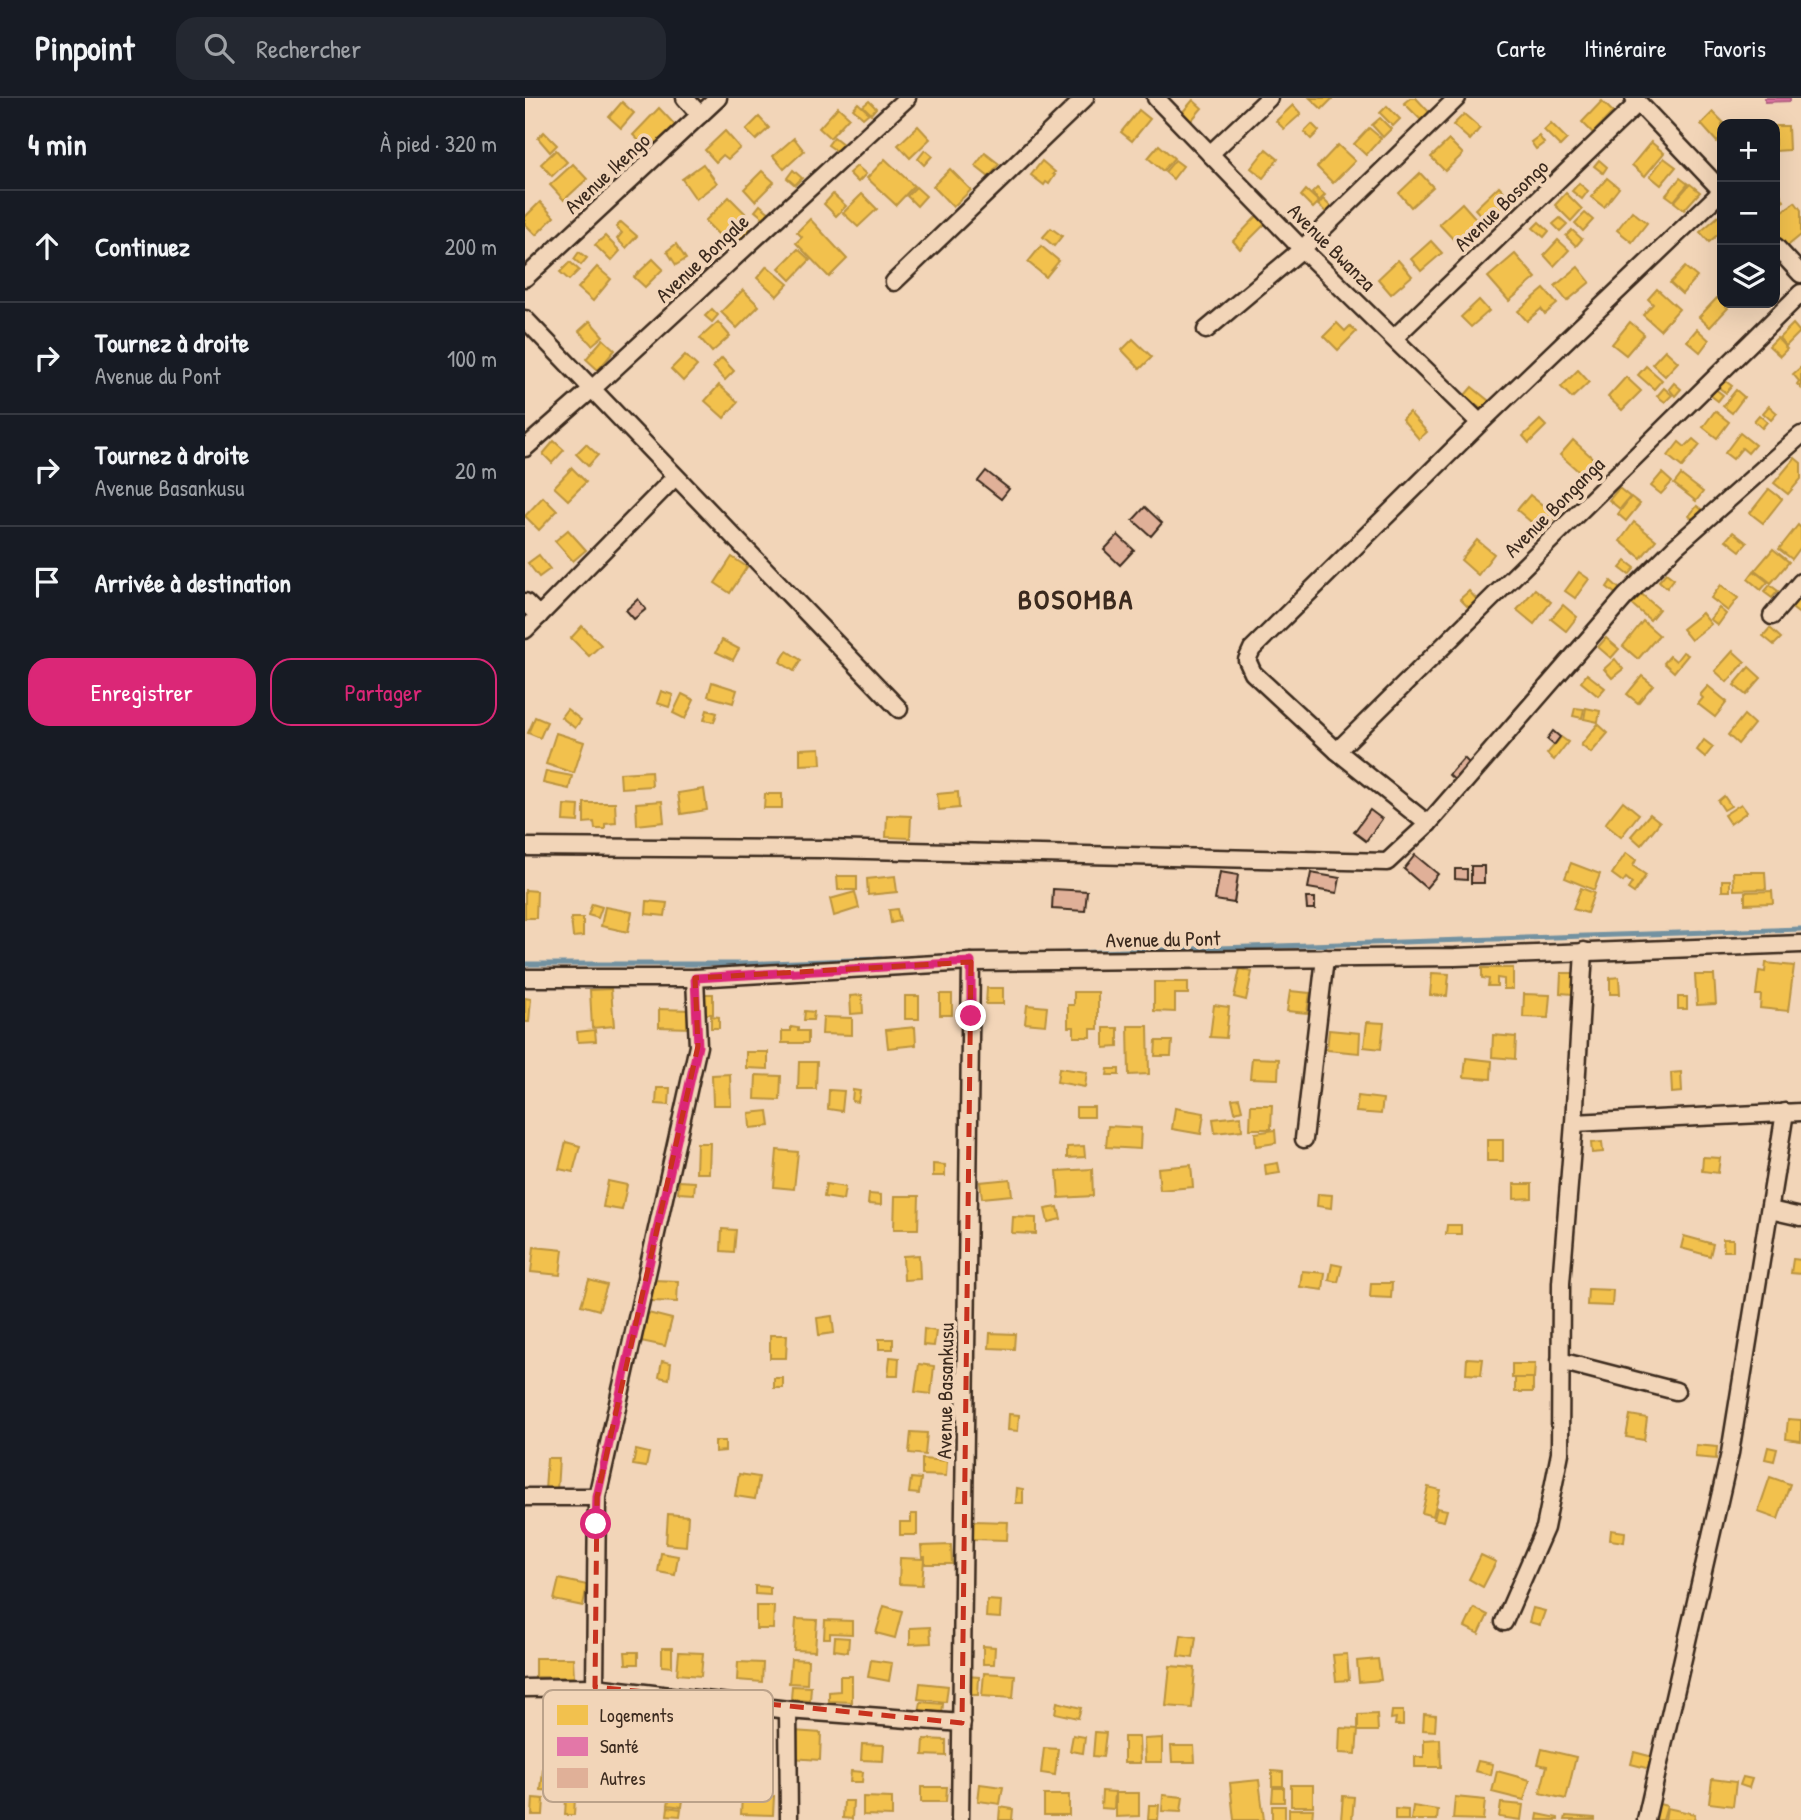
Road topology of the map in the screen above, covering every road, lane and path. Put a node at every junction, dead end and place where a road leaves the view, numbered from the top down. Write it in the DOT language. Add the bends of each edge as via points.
graph roads {
  1 [pos="685,98"];
  2 [pos="718,98"];
  3 [pos="907,98"];
  4 [pos="1085,98"];
  5 [pos="1156,98"];
  6 [pos="1269,98"];
  7 [pos="1457,98"];
  8 [pos="1636,100"];
  9 [pos="700,115"];
  10 [pos="1210,154"];
  11 [pos="1717,186"];
  12 [pos="1717,196"];
  13 [pos="1302,248"];
  14 [pos="1780,251"];
  15 [pos="1801,274"];
  16 [pos="525,278"];
  17 [pos="894,282"];
  18 [pos="1801,293"];
  19 [pos="525,319"];
  20 [pos="1206,330"];
  21 [pos="1394,338"];
  22 [pos="591,389"];
  23 [pos="1480,423"];
  24 [pos="1801,435"];
  25 [pos="525,448"];
  26 [pos="675,477"];
  27 [pos="1801,582"];
  28 [pos="525,602"];
  29 [pos="539,616"];
  30 [pos="1772,616"];
  31 [pos="525,630"];
  32 [pos="899,709"];
  33 [pos="1336,751"];
  34 [pos="1428,824"];
  35 [pos="525,847"];
  36 [pos="1801,944"];
  37 [pos="1584,951"];
  38 [pos="1325,958"];
  39 [pos="971,962"];
  40 [pos="525,978"];
  41 [pos="695,978"];
  42 [pos="1793,1112"];
  43 [pos="1574,1123"];
  44 [pos="1304,1139"];
  45 [pos="1770,1210"];
  46 [pos="1801,1217"];
  47 [pos="1560,1362"];
  48 [pos="1676,1391"];
  49 [pos="525,1497"];
  50 [pos="597,1497"];
  51 [pos="1504,1622"];
  52 [pos="595,1687"];
  53 [pos="525,1688"];
  54 [pos="620,1690"];
  55 [pos="773,1708"];
  56 [pos="788,1710"];
  57 [pos="962,1723"];
  58 [pos="789,1820"];
  59 [pos="960,1820"];
  60 [pos="1646,1820"];
  1 -- 9 [label="street"];
  2 -- 9 [label="street, Avenue Ikengo"];
  3 -- 22 [label="street, Avenue Bongale"];
  4 -- 17 [label="street"];
  5 -- 10 [label="street, Avenue Bwanza"];
  6 -- 10 [label="street"];
  7 -- 13 [label="street"];
  8 -- 11 [label="street"];
  8 -- 21 [label="street, Avenue Bosongo"];
  9 -- 16 [label="street, Avenue Ikengo"];
  10 -- 13 [label="street, Avenue Bwanza"];
  12 -- 23 [label="street"];
  13 -- 20 [label="street"];
  13 -- 21 [label="street, Avenue Bwanza"];
  14 -- 15 [label="street"];
  18 -- 33 [label="street, Avenue Bonganga"];
  19 -- 22 [label="street"];
  21 -- 23 [label="street, Avenue Bwanza"];
  22 -- 25 [label="street, Avenue Bongale"];
  22 -- 26 [label="street"];
  23 -- 33 [label="street" via="1252,649 1247,660 1253,673"];
  24 -- 34 [label="street" via="1625,597"];
  26 -- 29 [label="street"];
  26 -- 32 [label="street"];
  27 -- 30 [label="street"];
  28 -- 29 [label="street"];
  29 -- 31 [label="street"];
  33 -- 34 [label="street"];
  34 -- 35 [label="street" via="1387,862"];
  36 -- 37 [label="street, Avenue du Pont"];
  37 -- 38 [label="street, Avenue du Pont"];
  37 -- 43 [label="street"];
  38 -- 39 [label="street, Avenue du Pont"];
  38 -- 44 [label="street"];
  39 -- 41 [label="street, Avenue du Pont"];
  39 -- 57 [label="street, Avenue Basankusu"];
  40 -- 41 [label="street, Avenue du Pont"];
  41 -- 50 [label="street" via="698,1046"];
  42 -- 43 [label="street"];
  42 -- 45 [label="street"];
  43 -- 47 [label="street" via="1561,1283"];
  45 -- 46 [label="street"];
  45 -- 60 [label="street" via="1730,1452"];
  47 -- 48 [label="street"];
  47 -- 51 [label="street" via="1560,1453 1545,1528"];
  49 -- 50 [label="street"];
  50 -- 52 [label="street"];
  52 -- 53 [label="street"];
  52 -- 54 [label="street"];
  55 -- 56 [label="street"];
  56 -- 57 [label="street"];
  56 -- 58 [label="street"];
  57 -- 59 [label="street, Avenue Basankusu"];
}
